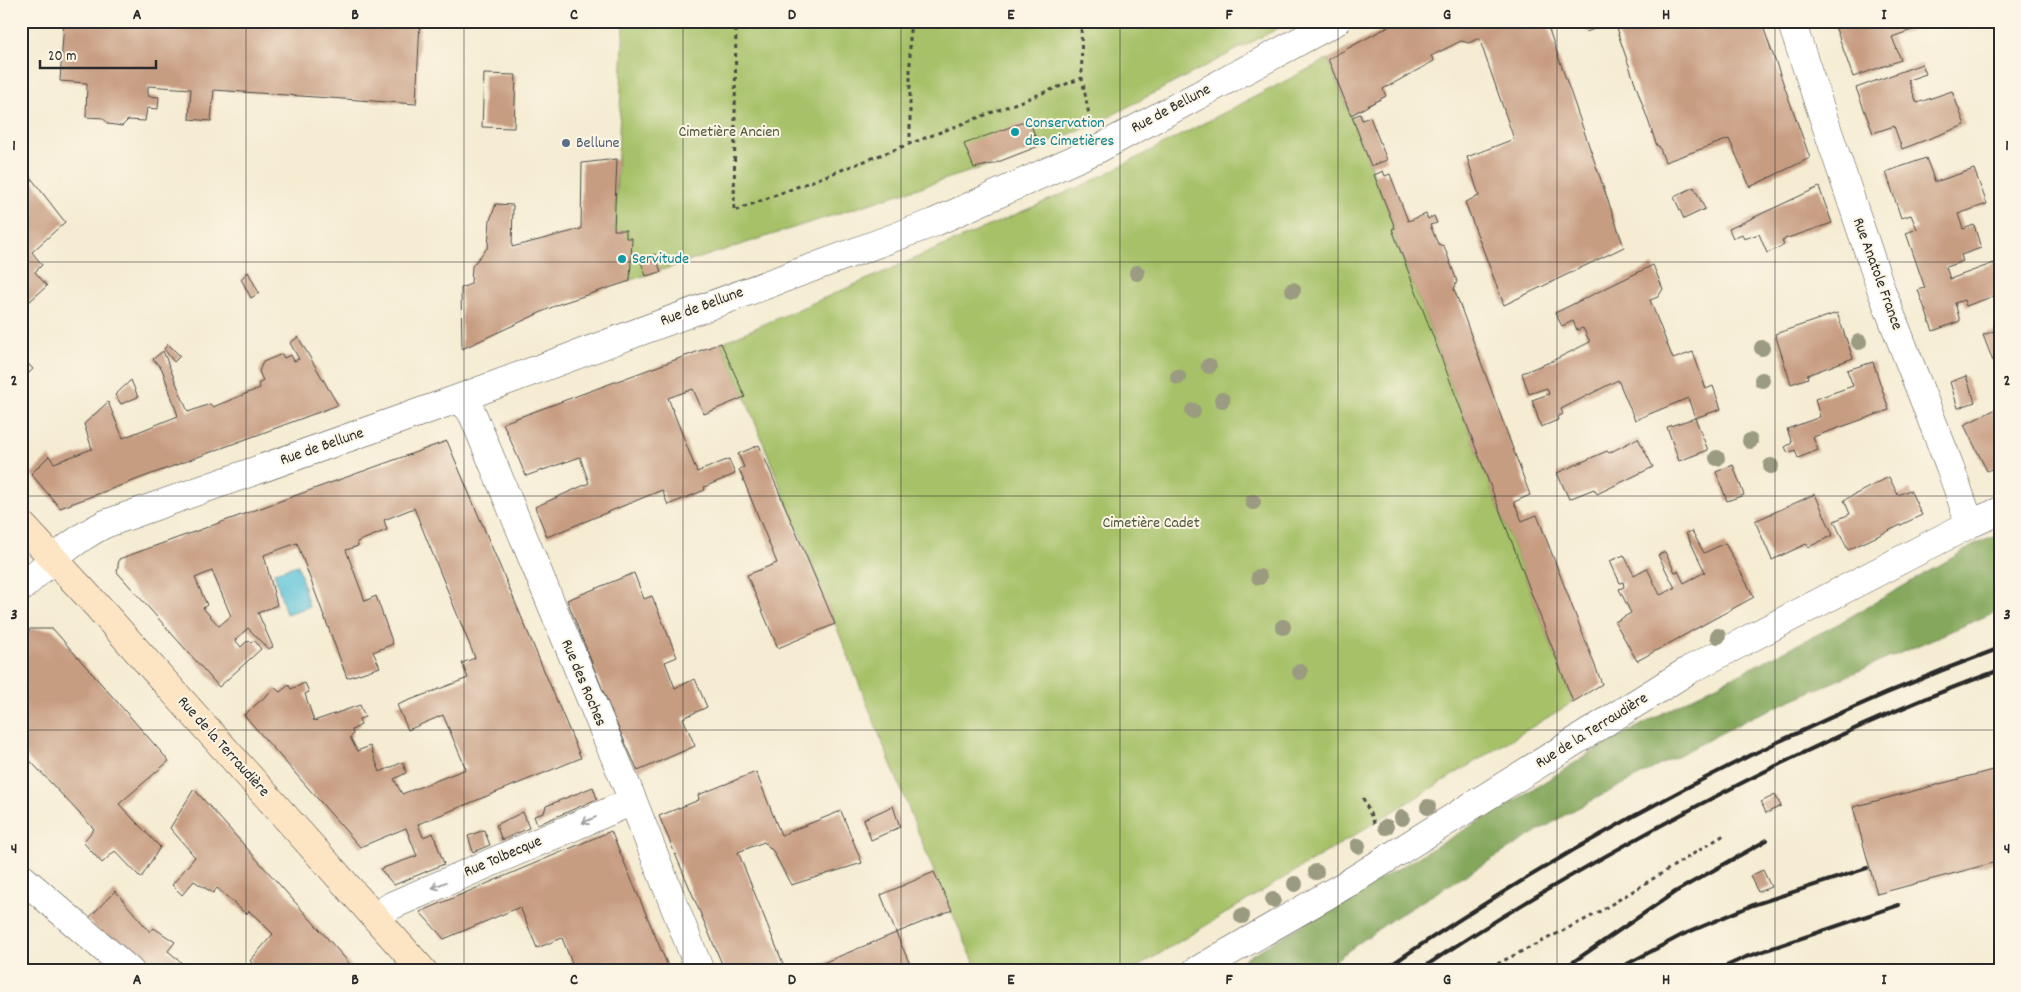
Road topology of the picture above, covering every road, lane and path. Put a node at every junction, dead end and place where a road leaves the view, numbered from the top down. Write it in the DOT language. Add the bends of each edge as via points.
graph roads {
  1 [pos="736,21"];
  2 [pos="910,21"];
  3 [pos="1081,21"];
  4 [pos="1337,21"];
  5 [pos="1791,21"];
  6 [pos="1082,78"];
  7 [pos="1089,117"];
  8 [pos="910,144"];
  9 [pos="460,398"];
  10 [pos="2000,511"];
  11 [pos="21,524"];
  12 [pos="1970,524"];
  13 [pos="53,558"];
  14 [pos="21,588"];
  15 [pos="633,801"];
  16 [pos="1724,835"];
  17 [pos="21,877"];
  18 [pos="375,918"];
  19 [pos="130,971"];
  20 [pos="423,971"];
  21 [pos="700,971"];
  22 [pos="1196,971"];
  23 [pos="1483,971"];
  1 -- 8 [label="path" via="734,211"];
  2 -- 8 [label="path"];
  3 -- 6 [label="path"];
  4 -- 9 [label="street, Rue de Bellune" via="1100,148 933,223"];
  5 -- 12 [label="street, Rue Anatole France" via="1882,292"];
  6 -- 7 [label="path"];
  6 -- 8 [label="path"];
  9 -- 13 [label="street, Rue de Bellune" via="105,524 85,534"];
  9 -- 15 [label="street, Rue des Roches" via="472,413"];
  10 -- 12 [label="street, Rue de la Terraudière"];
  11 -- 13 [label="main road, Rue de la Terraudière"];
  12 -- 22 [label="street, Rue de la Terraudière" via="1689,670 1350,882"];
  13 -- 14 [label="street, Rue de Bellune"];
  13 -- 18 [label="main road, Rue de la Terraudière"];
  15 -- 18 [label="street, Rue Tolbecque, one-way" via="393,905"];
  15 -- 21 [label="street, Rue des Roches"];
  16 -- 23 [label="path" via="1594,915"];
  17 -- 19 [label="street"];
  18 -- 20 [label="main road, Rue de la Terraudière"];
}
